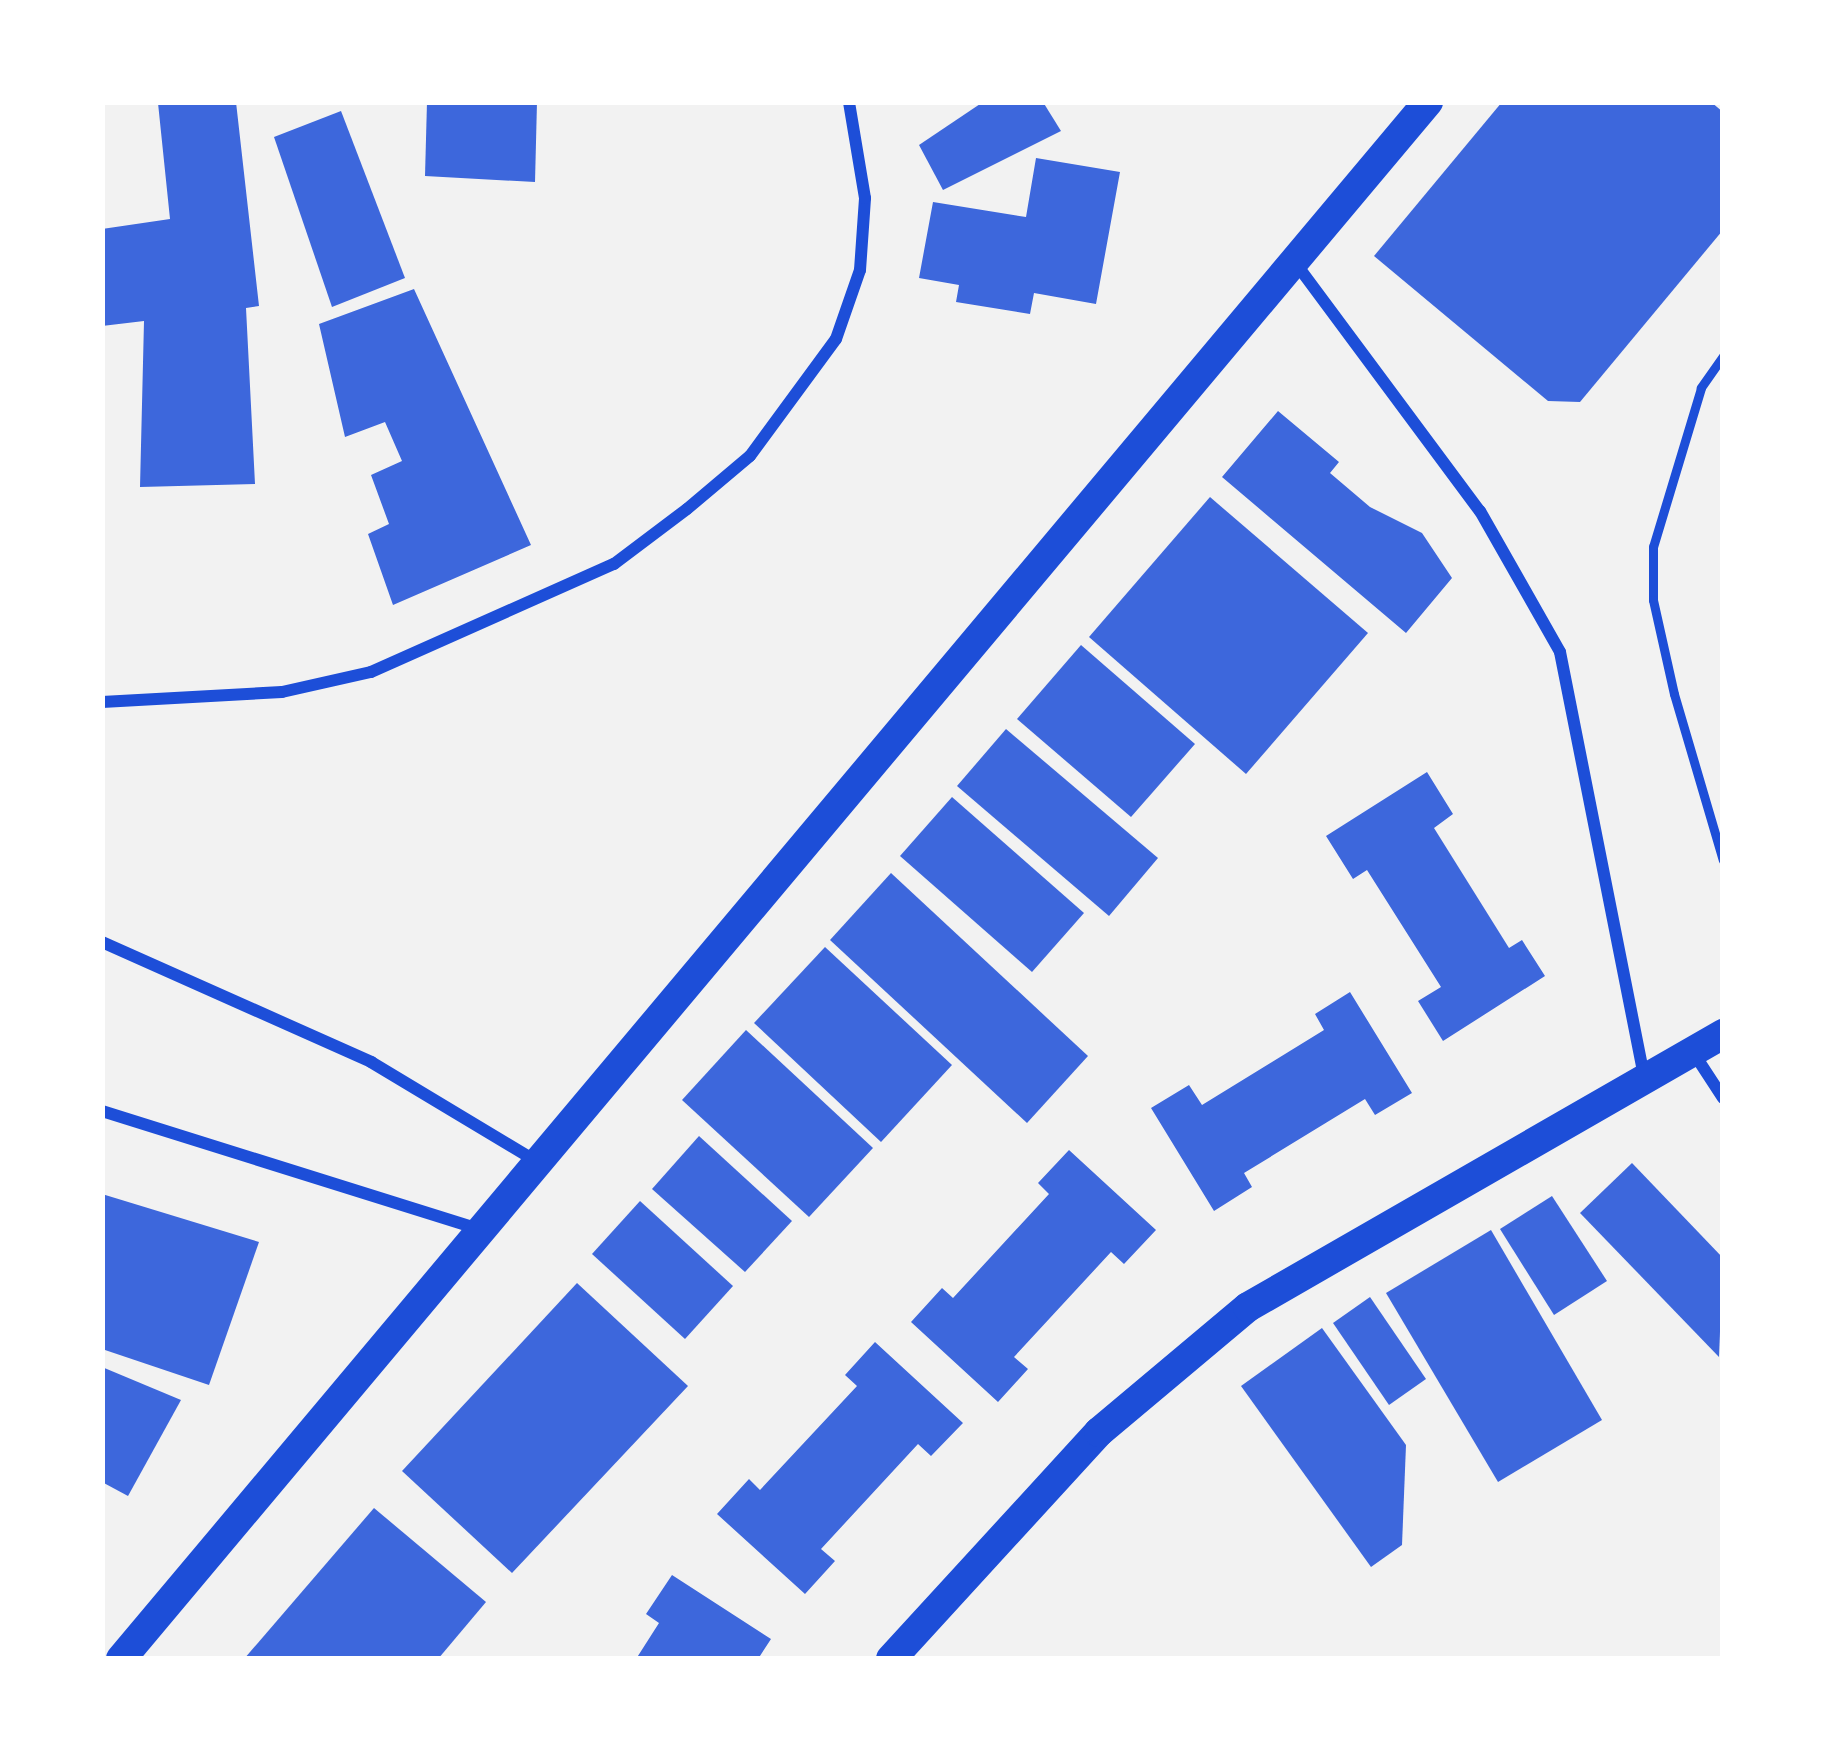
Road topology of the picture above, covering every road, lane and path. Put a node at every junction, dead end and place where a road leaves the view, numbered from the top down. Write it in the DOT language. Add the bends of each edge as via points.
graph roads {
  1 [pos="849,102"];
  2 [pos="1428,102"];
  3 [pos="1294,260"];
  4 [pos="1723,356"];
  5 [pos="102,702"];
  6 [pos="1723,860"];
  7 [pos="102,942"];
  8 [pos="1723,1034"];
  9 [pos="1693,1051"];
  10 [pos="1644,1078"];
  11 [pos="1723,1097"];
  12 [pos="102,1111"];
  13 [pos="541,1164"];
  14 [pos="485,1232"];
  15 [pos="121,1659"];
  16 [pos="891,1659"];
  1 -- 5 [label="street" via="866,198 860,270 836,339 750,456 687,509 614,565 371,672 282,692"];
  2 -- 3 [label="main road"];
  3 -- 10 [label="street" via="1480,511 1560,652"];
  3 -- 13 [label="main road"];
  4 -- 6 [label="lane" via="1701,388 1653,547 1653,600"];
  7 -- 13 [label="street" via="371,1062"];
  8 -- 9 [label="main road"];
  9 -- 10 [label="main road"];
  9 -- 11 [label="street"];
  10 -- 16 [label="main road" via="1321,1260 1170,1366"];
  12 -- 14 [label="street"];
  13 -- 14 [label="main road"];
  14 -- 15 [label="main road"];
}
